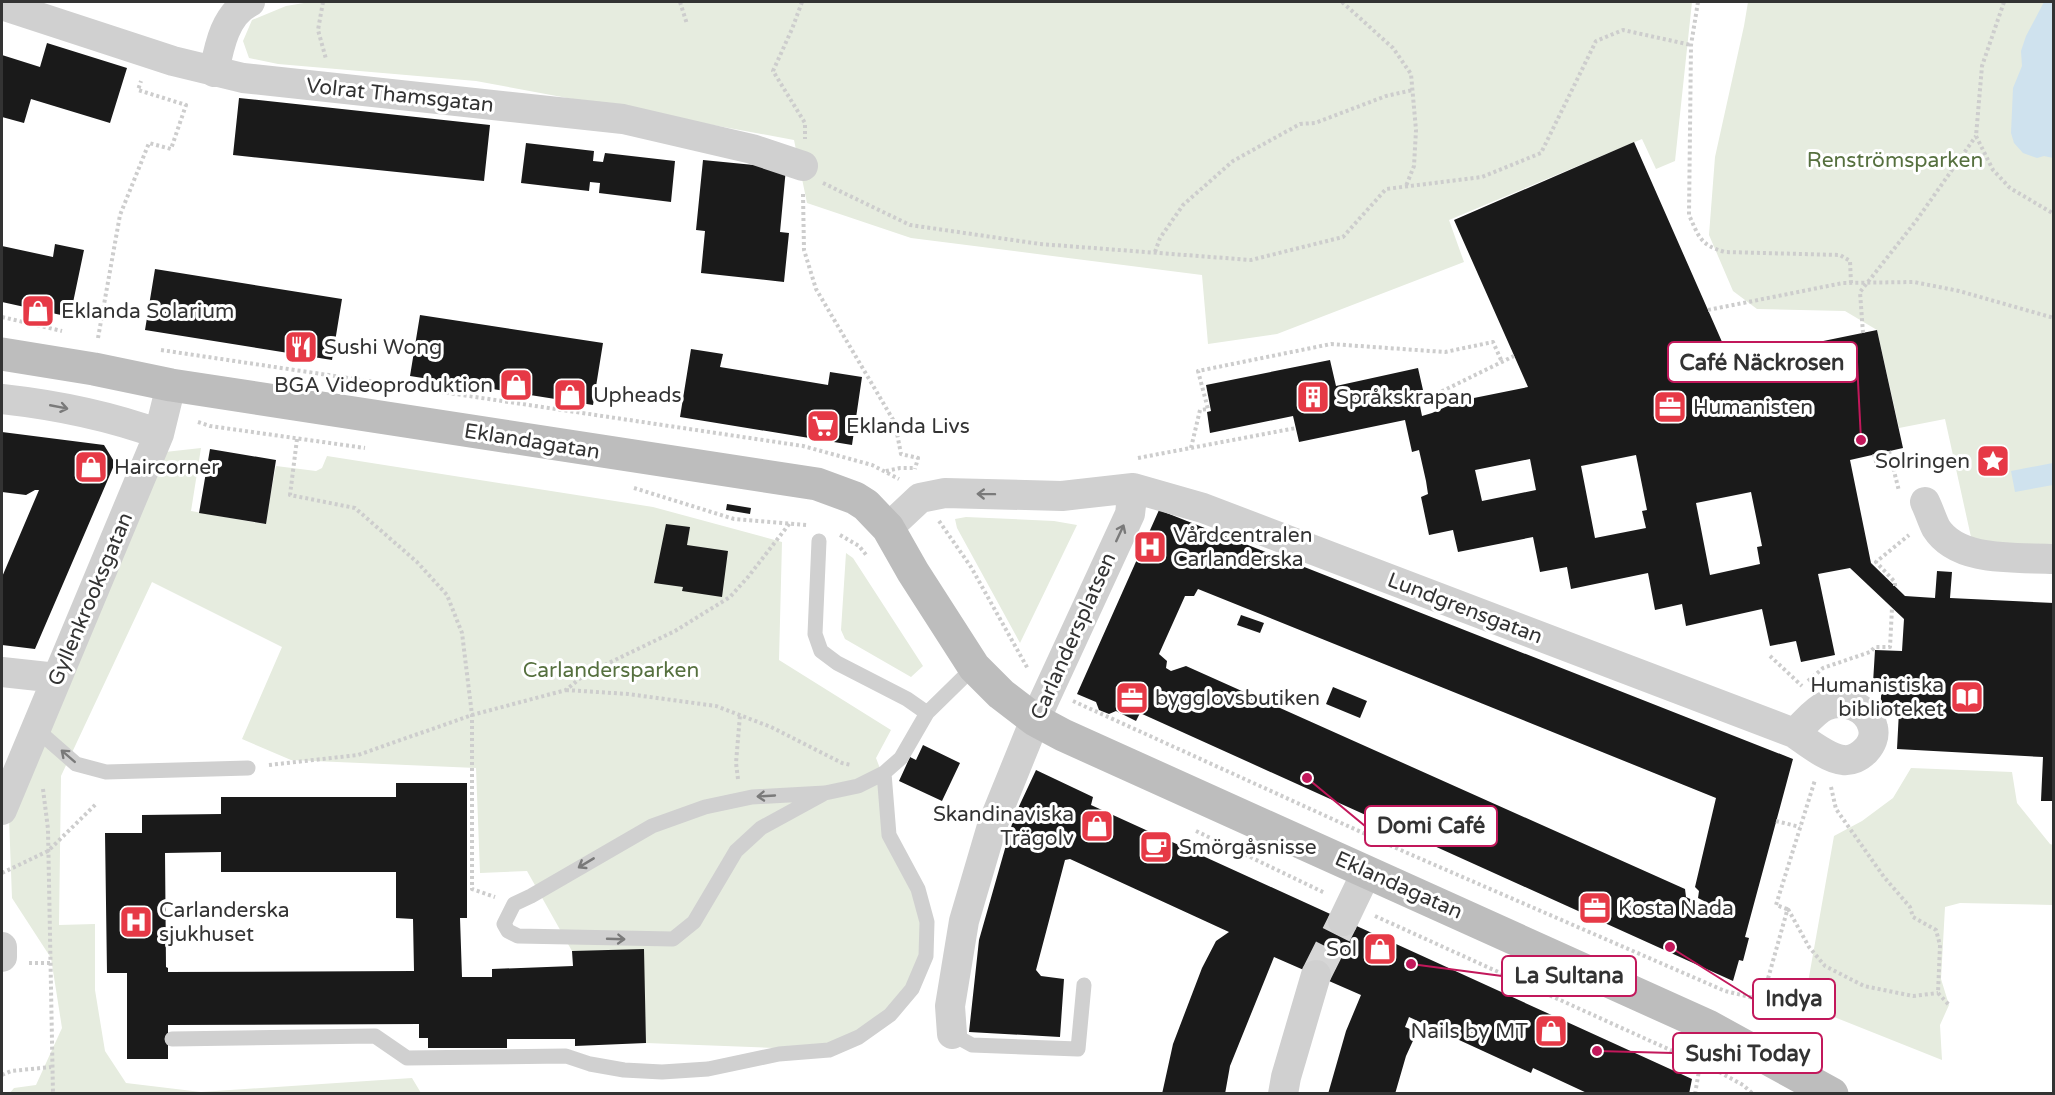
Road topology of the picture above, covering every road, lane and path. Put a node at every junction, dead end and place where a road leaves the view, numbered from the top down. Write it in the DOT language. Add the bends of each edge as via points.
graph roads {
  1 [pos="250,2"];
  2 [pos="323,2"];
  3 [pos="680,2"];
  4 [pos="802,2"];
  5 [pos="1342,2"];
  6 [pos="1698,2"];
  7 [pos="2004,2"];
  8 [pos="2,5"];
  9 [pos="687,24"];
  10 [pos="1691,45"];
  11 [pos="151,53"];
  12 [pos="214,72"];
  13 [pos="334,88"];
  14 [pos="1413,90"];
  15 [pos="1976,136"];
  16 [pos="803,166"];
  17 [pos="1406,186"];
  18 [pos="2054,214"];
  19 [pos="1155,252"];
  20 [pos="1869,281"];
  21 [pos="1851,283"];
  22 [pos="1708,310"];
  23 [pos="2,317"];
  24 [pos="2054,318"];
  25 [pos="66,331"];
  26 [pos="1863,333"];
  27 [pos="87,336"];
  28 [pos="98,338"];
  29 [pos="107,340"];
  30 [pos="161,350"];
  31 [pos="2,354"];
  32 [pos="1514,356"];
  33 [pos="1502,362"];
  34 [pos="171,385"];
  35 [pos="2,399"];
  36 [pos="1420,402"];
  37 [pos="1296,428"];
  38 [pos="159,434"];
  39 [pos="297,439"];
  40 [pos="1199,447"];
  41 [pos="1191,448"];
  42 [pos="1874,454"];
  43 [pos="1892,466"];
  44 [pos="886,471"];
  45 [pos="1133,488"];
  46 [pos="920,498"];
  47 [pos="1925,502"];
  48 [pos="790,522"];
  49 [pos="888,528"];
  50 [pos="819,542"];
  51 [pos="2054,559"];
  52 [pos="1895,586"];
  53 [pos="1892,608"];
  54 [pos="1770,656"];
  55 [pos="974,667"];
  56 [pos="1823,668"];
  57 [pos="2,672"];
  58 [pos="57,678"];
  59 [pos="1802,686"];
  60 [pos="1049,688"];
  61 [pos="566,690"];
  62 [pos="927,713"];
  63 [pos="472,715"];
  64 [pos="740,715"];
  65 [pos="1035,720"];
  66 [pos="36,729"];
  67 [pos="1794,734"];
  68 [pos="1819,766"];
  69 [pos="248,768"];
  70 [pos="884,773"];
  71 [pos="43,784"];
  72 [pos="740,785"];
  73 [pos="825,793"];
  74 [pos="96,804"];
  75 [pos="2,810"];
  76 [pos="1776,820"];
  77 [pos="1800,827"];
  78 [pos="48,851"];
  79 [pos="1367,871"];
  80 [pos="2,873"];
  81 [pos="472,889"];
  82 [pos="1787,909"];
  83 [pos="1343,921"];
  84 [pos="2,947"];
  85 [pos="2,957"];
  86 [pos="1316,975"];
  87 [pos="1084,985"];
  88 [pos="1938,993"];
  89 [pos="1949,1005"];
  90 [pos="952,1034"];
  91 [pos="172,1039"];
  92 [pos="51,1067"];
  93 [pos="2,1075"];
  94 [pos="53,1094"];
  95 [pos="1283,1094"];
  96 [pos="1695,1094"];
  97 [pos="1753,1094"];
  98 [pos="1832,1094"];
  1 -- 12 [label="street" via="230,21"];
  2 -- 13 [label="path" via="318,30"];
  3 -- 9 [label="path"];
  4 -- 16 [label="path" via="773,71 805,123"];
  5 -- 14 [label="path" via="1393,48 1412,74"];
  6 -- 10 [label="path"];
  7 -- 15 [label="path" via="1982,66"];
  8 -- 11 [label="street, Volrat Thamsgatan"];
  10 -- 17 [label="path" via="1623,30 1596,41 1541,153 1482,177"];
  10 -- 21 [label="path" via="1689,215 1699,236 1709,248 1725,252 1840,255 1850,261"];
  11 -- 12 [label="street, Volrat Thamsgatan"];
  11 -- 28 [label="path" via="138,90 186,105 171,149 148,143 120,215"];
  12 -- 13 [label="street, Volrat Thamsgatan"];
  13 -- 16 [label="street, Volrat Thamsgatan" via="623,118 752,149"];
  14 -- 17 [label="path" via="1414,166"];
  14 -- 19 [label="path" via="1315,123 1300,124 1233,161 1183,206 1160,238"];
  15 -- 18 [label="path" via="1993,170 2010,188"];
  15 -- 20 [label="path"];
  16 -- 19 [label="path" via="828,187 910,225 1040,244"];
  16 -- 44 [label="path" via="804,250 816,290 895,423 901,454 918,458 915,469"];
  17 -- 19 [label="path" via="1386,189 1343,237 1251,260"];
  20 -- 21 [label="path"];
  20 -- 24 [label="path" via="1914,282 1959,291"];
  20 -- 26 [label="path" via="1860,292"];
  21 -- 22 [label="path"];
  23 -- 25 [label="path"];
  27 -- 28 [label="path"];
  28 -- 29 [label="path"];
  30 -- 44 [label="path" via="803,446"];
  31 -- 34 [label="street, Eklandagatan"];
  32 -- 33 [label="path"];
  33 -- 36 [label="path"];
  33 -- 41 [label="path" via="1493,342 1445,352 1331,344 1198,371 1208,409 1200,410"];
  34 -- 38 [label="street, Gyllenkrooksgatan"];
  34 -- 49 [label="street, Eklandagatan" via="817,484 860,502"];
  35 -- 38 [label="street, one-way" via="119,419"];
  37 -- 40 [label="path"];
  38 -- 58 [label="street, Gyllenkrooksgatan"];
  39 -- 63 [label="path" via="290,495 355,508 417,562 447,595 462,633"];
  42 -- 43 [label="path" via="1878,469"];
  44 -- 46 [label="path"];
  45 -- 46 [label="street, one-way" via="1062,496 945,493"];
  60 -- 45 [label="street, Carlandersplatsen, one-way" via="1130,514"];
  45 -- 67 [label="street, Lundgrensgatan" via="1203,508"];
  46 -- 49 [label="street"];
  46 -- 60 [label="path" via="971,567 1024,663"];
  47 -- 51 [label="street" via="1937,529 1958,548 1978,555"];
  47 -- 52 [label="path" via="1911,533 1876,562"];
  48 -- 61 [label="path" via="730,597 675,631 584,675"];
  49 -- 55 [label="street, Eklandagatan"];
  50 -- 62 [label="lane" via="815,634 821,651"];
  53 -- 56 [label="path" via="1890,647 1875,647"];
  54 -- 59 [label="path"];
  55 -- 62 [label="lane"];
  55 -- 65 [label="street, Eklandagatan" via="1000,694"];
  57 -- 58 [label="street"];
  58 -- 66 [label="street, Gyllenkrooksgatan"];
  60 -- 65 [label="street, Carlandersplatsen"];
  60 -- 82 [label="path" via="1076,704 1406,852 1725,991 1762,1000"];
  61 -- 63 [label="path"];
  61 -- 64 [label="path" via="716,706"];
  62 -- 70 [label="lane" via="901,758"];
  63 -- 69 [label="path" via="358,754"];
  63 -- 81 [label="path"];
  64 -- 70 [label="path" via="842,763"];
  64 -- 72 [label="path" via="736,763"];
  65 -- 79 [label="street, Eklandagatan"];
  65 -- 90 [label="street, Carlandersplatsen" via="992,826 964,921 950,1006"];
  69 -- 66 [label="lane, one-way" via="106,772 76,764"];
  66 -- 75 [label="street, Gyllenkrooksgatan"];
  67 -- 68 [label="street, Lundgrensgatan"];
  67 -- 68 [label="street, Lundgrensgatan" via="1822,707 1836,702 1854,705 1867,715 1874,729 1871,745 1860,756"];
  68 -- 77 [label="path"];
  68 -- 88 [label="path" via="1836,809 1878,870 1910,907 1913,917 1936,930 1940,945"];
  70 -- 73 [label="lane" via="858,786"];
  70 -- 91 [label="lane" via="889,835 918,889 927,922 926,956 912,989 890,1015 859,1037 829,1050 779,1054 708,1069 662,1072 624,1070 566,1056 407,1058 375,1036"];
  71 -- 78 [label="path"];
  73 -- 73 [label="lane, one-way" via="752,797 705,807 652,826 514,904 504,924 518,936 674,939 694,922 736,851 761,828"];
  74 -- 78 [label="path"];
  76 -- 77 [label="path"];
  77 -- 82 [label="path" via="1776,905"];
  78 -- 80 [label="path"];
  78 -- 92 [label="path"];
  79 -- 83 [label="street"];
  79 -- 98 [label="street, Eklandagatan" via="1708,1026"];
  82 -- 88 [label="path" via="1825,966 1864,986 1913,996"];
  84 -- 85 [label="street"];
  86 -- 95 [label="street"];
  87 -- 90 [label="lane" via="1078,1049 972,1045"];
  88 -- 89 [label="path"];
  92 -- 93 [label="path"];
  92 -- 94 [label="path"];
  96 -- 97 [label="path" via="1700,1065 1743,1085"];
}
